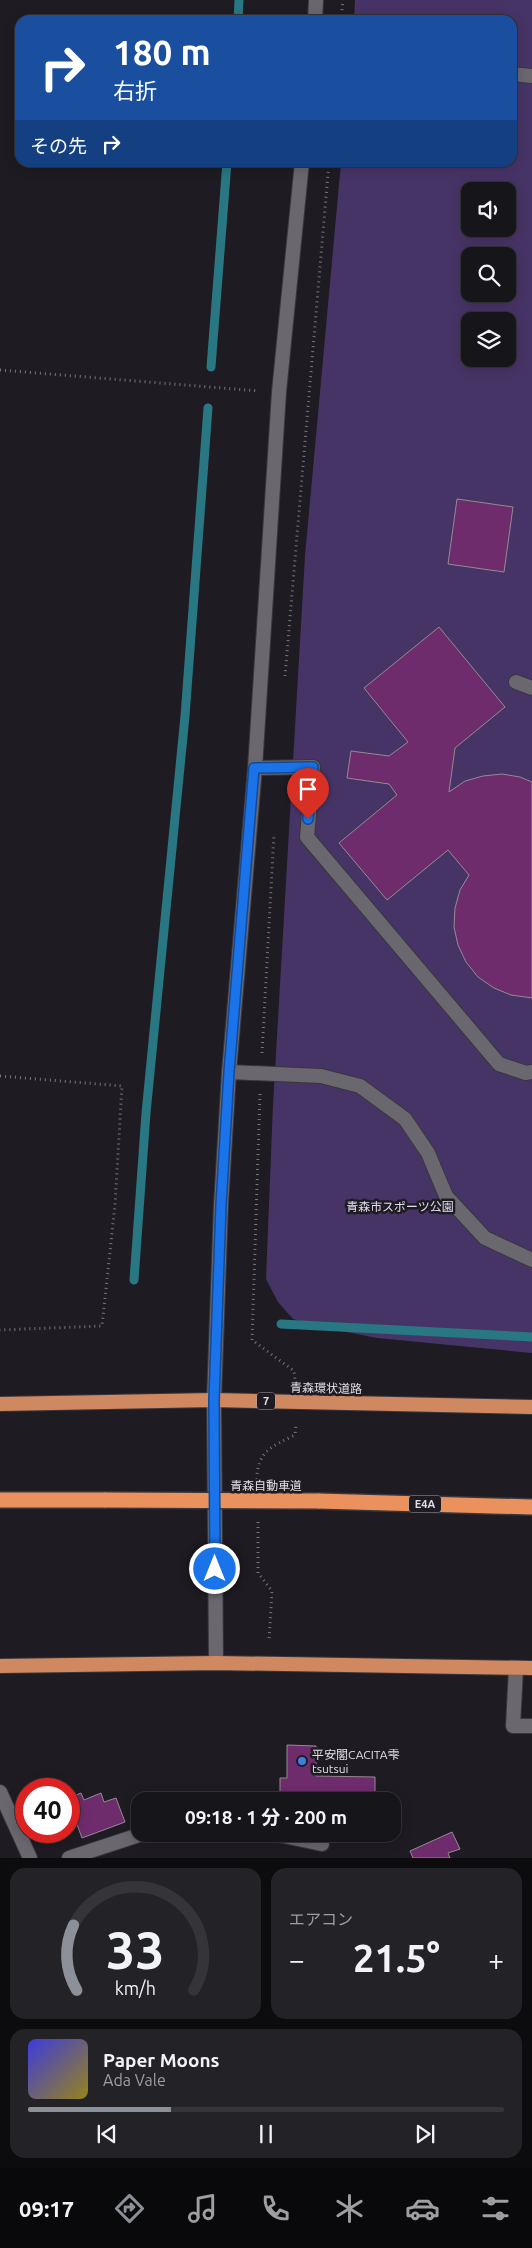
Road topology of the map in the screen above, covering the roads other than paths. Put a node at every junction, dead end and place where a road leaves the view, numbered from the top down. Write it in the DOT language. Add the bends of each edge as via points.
graph roads {
  1 [pos="316,0"];
  2 [pos="315,15"];
  3 [pos="517,74"];
  4 [pos="532,76"];
  5 [pos="302,167"];
  6 [pos="516,682"];
  7 [pos="532,688"];
  8 [pos="254,768"];
  9 [pos="229,1072"];
  10 [pos="532,1072"];
  11 [pos="532,1260"];
  12 [pos="214,1400"];
  13 [pos="0,1404"];
  14 [pos="532,1407"];
  15 [pos="0,1500"];
  16 [pos="532,1507"];
  17 [pos="216,1663"];
  18 [pos="0,1666"];
  19 [pos="516,1668"];
  20 [pos="532,1668"];
  21 [pos="532,1726"];
  22 [pos="0,1792"];
  23 [pos="131,1838"];
  24 [pos="312,1842"];
  25 [pos="322,1844"];
  26 [pos="30,1858"];
  27 [pos="69,1858"];
  1 -- 2 [label="street"];
  3 -- 4 [label="street"];
  5 -- 8 [label="street" via="279,392"];
  6 -- 7 [label="street"];
  8 -- 9 [label="street"];
  8 -- 10 [label="street" via="313,767 307,837 499,1064"];
  9 -- 11 [label="street" via="321,1076 360,1086 405,1119 428,1153 446,1196 485,1238"];
  9 -- 12 [label="street"];
  12 -- 13 [label="highway, 青森環状道路 / 7"];
  12 -- 14 [label="highway, 青森環状道路 / 7"];
  12 -- 17 [label="street"];
  15 -- 16 [label="highway, 青森自動車道 / E4A, bridge" via="318,1501"];
  17 -- 18 [label="highway"];
  17 -- 19 [label="highway"];
  19 -- 20 [label="highway"];
  19 -- 21 [label="street" via="514,1726"];
  22 -- 26 [label="street"];
  23 -- 27 [label="street"];
  24 -- 25 [label="street"];
}
